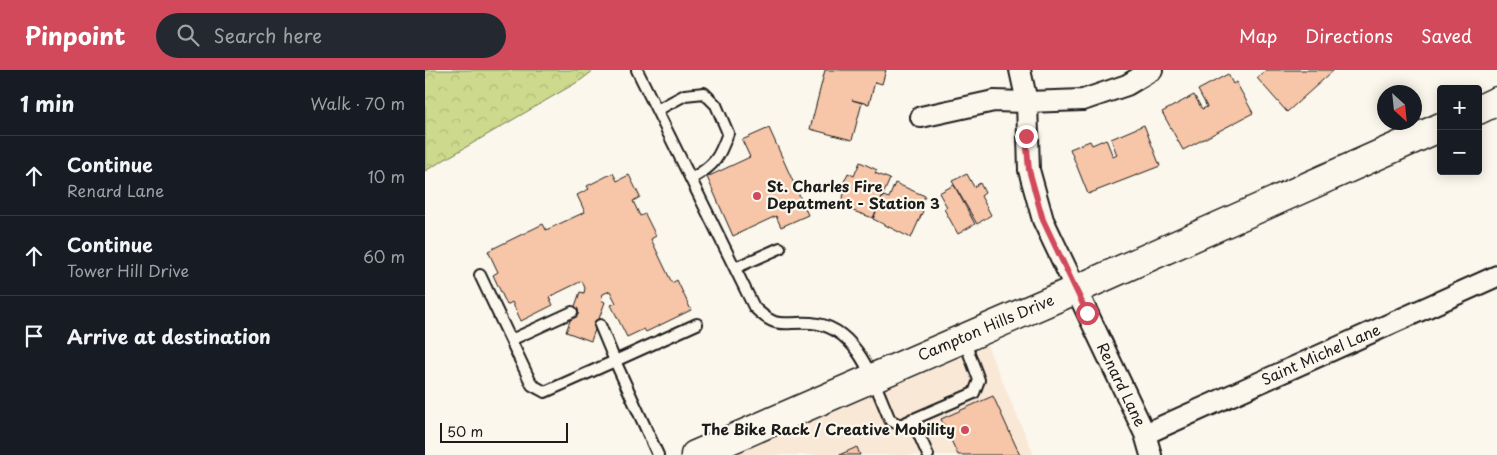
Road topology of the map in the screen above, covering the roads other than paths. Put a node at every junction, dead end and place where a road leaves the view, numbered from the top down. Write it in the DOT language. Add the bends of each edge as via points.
graph roads {
  1 [pos="637,70"];
  2 [pos="1020,70"];
  3 [pos="1152,70"];
  4 [pos="1027,102"];
  5 [pos="1497,102"];
  6 [pos="1482,108"];
  7 [pos="657,110"];
  8 [pos="921,117"];
  9 [pos="1437,129"];
  10 [pos="691,178"];
  11 [pos="780,248"];
  12 [pos="735,268"];
  13 [pos="480,275"];
  14 [pos="1497,276"];
  15 [pos="1075,290"];
  16 [pos="572,312"];
  17 [pos="697,324"];
  18 [pos="600,325"];
  19 [pos="963,337"];
  20 [pos="511,340"];
  21 [pos="615,361"];
  22 [pos="871,377"];
  23 [pos="913,419"];
  24 [pos="1145,434"];
  25 [pos="658,455"];
  26 [pos="695,455"];
  27 [pos="928,455"];
  28 [pos="1151,455"];
  1 -- 7 [label="lane"];
  2 -- 4 [label="street, Renard Lane"];
  3 -- 4 [label="street" via="1127,85 1083,100"];
  4 -- 8 [label="street" via="994,100"];
  4 -- 15 [label="street, Renard Lane" via="1029,170 1035,196"];
  5 -- 6 [label="street"];
  7 -- 10 [label="lane"];
  7 -- 10 [label="lane" via="685,95 704,93 716,105 728,133 710,168"];
  9 -- 15 [label="street, Campton Hills Drive"];
  10 -- 12 [label="lane"];
  11 -- 12 [label="lane"];
  12 -- 22 [label="lane" via="754,307 767,320 779,324 828,326 849,342"];
  13 -- 20 [label="lane"];
  14 -- 24 [label="street, Saint Michel Lane"];
  15 -- 19 [label="street, Campton Hills Drive"];
  15 -- 24 [label="street, Renard Lane"];
  16 -- 20 [label="lane"];
  17 -- 21 [label="lane"];
  18 -- 21 [label="lane"];
  19 -- 22 [label="street, Campton Hills Drive"];
  19 -- 23 [label="lane" via="979,380 975,393"];
  20 -- 21 [label="lane" via="532,385 545,392"];
  21 -- 25 [label="lane"];
  22 -- 23 [label="lane" via="890,420 900,425"];
  22 -- 26 [label="street, Campton Hills Drive"];
  23 -- 27 [label="lane"];
  24 -- 28 [label="street, Renard Lane"];
}
